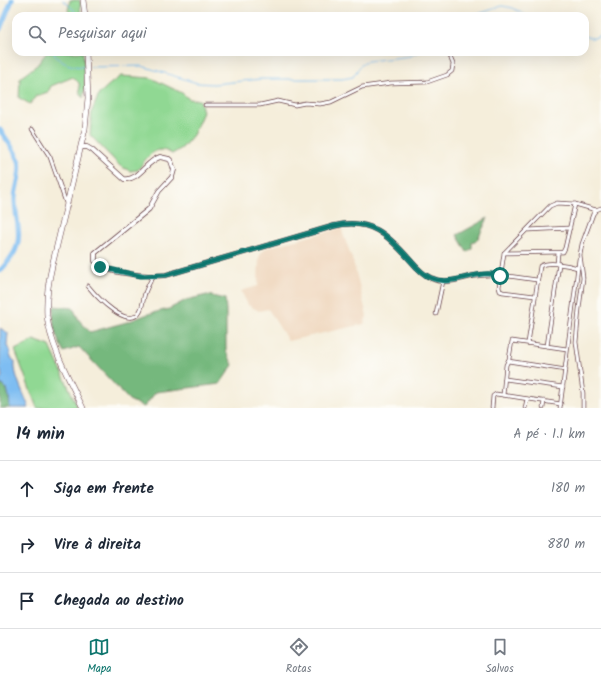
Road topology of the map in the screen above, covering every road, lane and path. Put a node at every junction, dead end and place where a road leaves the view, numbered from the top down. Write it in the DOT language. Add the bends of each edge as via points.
graph roads {
  1 [pos="83,0"];
  2 [pos="84,12"];
  3 [pos="86,56"];
  4 [pos="450,56"];
  5 [pos="205,104"];
  6 [pos="32,129"];
  7 [pos="81,147"];
  8 [pos="67,204"];
  9 [pos="575,204"];
  10 [pos="601,208"];
  11 [pos="596,210"];
  12 [pos="570,228"];
  13 [pos="527,230"];
  14 [pos="504,253"];
  15 [pos="558,253"];
  16 [pos="580,255"];
  17 [pos="558,264"];
  18 [pos="578,268"];
  19 [pos="501,275"];
  20 [pos="153,276"];
  21 [pos="537,280"];
  22 [pos="443,282"];
  23 [pos="88,286"];
  24 [pos="534,296"];
  25 [pos="436,314"];
  26 [pos="528,343"];
  27 [pos="548,346"];
  28 [pos="567,349"];
  29 [pos="508,361"];
  30 [pos="566,370"];
  31 [pos="505,379"];
  32 [pos="564,387"];
  33 [pos="503,395"];
  34 [pos="527,399"];
  35 [pos="544,402"];
  36 [pos="561,406"];
  37 [pos="83,408"];
  38 [pos="492,408"];
  39 [pos="525,408"];
  40 [pos="542,408"];
  41 [pos="583,408"];
  1 -- 2 [label="main road"];
  3 -- 7 [label="main road" via="87,110"];
  4 -- 5 [label="street" via="453,64 448,75 422,83 391,83 362,87 331,102"];
  6 -- 8 [label="street" via="50,157"];
  7 -- 8 [label="main road"];
  7 -- 20 [label="street" via="92,150 126,179 133,177 156,158 164,157 174,166 172,177 159,191 152,206 94,256 100,267"];
  8 -- 37 [label="main road" via="48,283 47,315 52,337"];
  9 -- 11 [label="street"];
  9 -- 12 [label="street"];
  9 -- 13 [label="street" via="550,206"];
  10 -- 11 [label="street"];
  11 -- 16 [label="street"];
  12 -- 13 [label="street"];
  12 -- 15 [label="street" via="564,250"];
  13 -- 14 [label="street"];
  14 -- 15 [label="street"];
  14 -- 19 [label="street"];
  15 -- 17 [label="street"];
  16 -- 18 [label="street"];
  16 -- 41 [label="street" via="583,278 576,342"];
  17 -- 18 [label="street"];
  17 -- 21 [label="street" via="541,265"];
  17 -- 27 [label="street"];
  18 -- 28 [label="street"];
  19 -- 21 [label="street"];
  19 -- 22 [label="street" via="482,275"];
  19 -- 24 [label="street" via="501,292"];
  20 -- 22 [label="street" via="173,273 334,226 353,224 368,226 385,234 425,274"];
  20 -- 23 [label="street" via="145,292 141,310 134,317 126,317 116,312"];
  21 -- 24 [label="street"];
  22 -- 25 [label="street"];
  24 -- 26 [label="street"];
  26 -- 27 [label="street"];
  26 -- 29 [label="street" via="512,341"];
  27 -- 28 [label="street"];
  28 -- 30 [label="street"];
  29 -- 30 [label="street"];
  29 -- 31 [label="street"];
  30 -- 32 [label="street"];
  31 -- 32 [label="street"];
  31 -- 33 [label="street"];
  32 -- 36 [label="street"];
  33 -- 34 [label="street"];
  33 -- 38 [label="street" via="493,396"];
  34 -- 35 [label="street"];
  34 -- 39 [label="street"];
  35 -- 36 [label="street"];
  35 -- 40 [label="street"];
}
